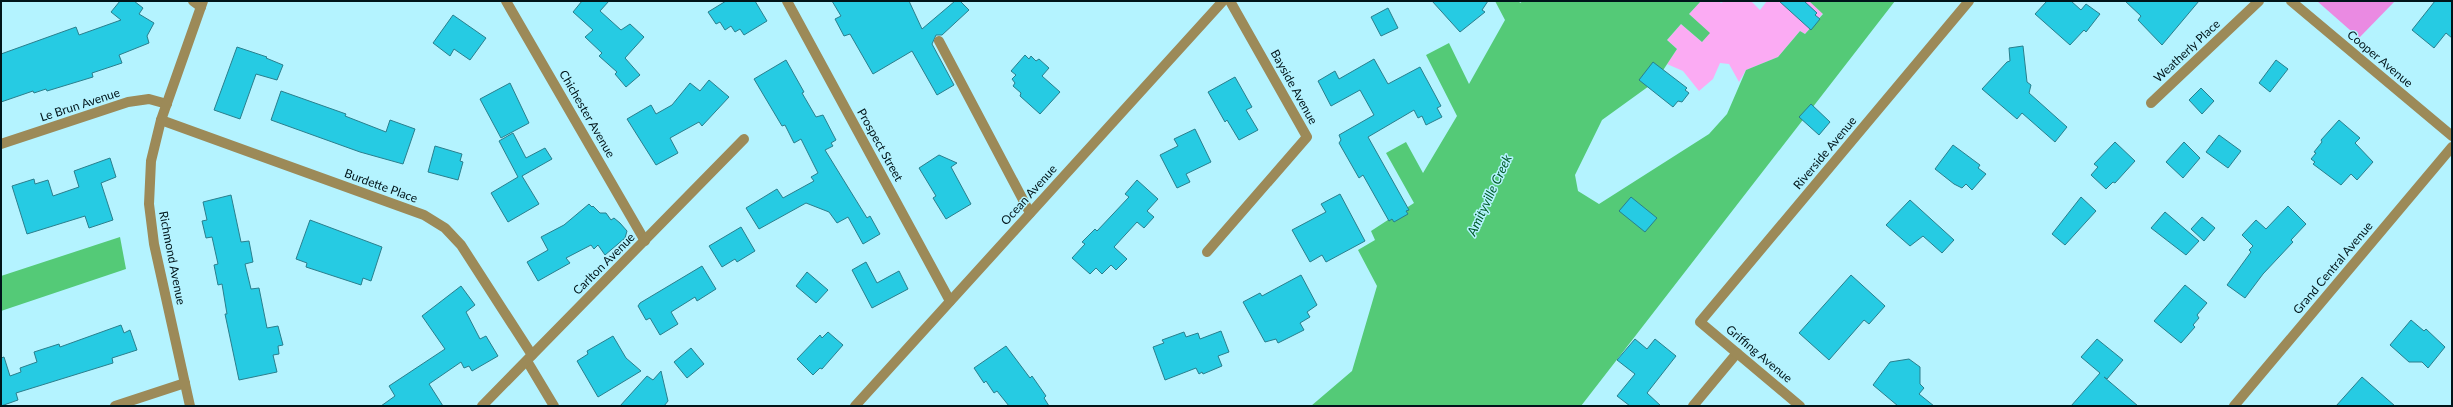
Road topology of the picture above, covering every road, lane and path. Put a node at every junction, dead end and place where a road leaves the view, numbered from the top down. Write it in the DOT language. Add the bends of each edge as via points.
graph roads {
  1 [pos="506,1"];
  2 [pos="787,1"];
  3 [pos="1223,1"];
  4 [pos="1230,1"];
  5 [pos="1969,1"];
  6 [pos="2259,1"];
  7 [pos="2291,1"];
  8 [pos="199,3"];
  9 [pos="940,41"];
  10 [pos="2151,103"];
  11 [pos="167,104"];
  12 [pos="161,120"];
  13 [pos="2452,136"];
  14 [pos="744,139"];
  15 [pos="1,144"];
  16 [pos="2452,147"];
  17 [pos="1030,213"];
  18 [pos="645,241"];
  19 [pos="1207,252"];
  20 [pos="950,301"];
  21 [pos="1700,322"];
  22 [pos="1737,353"];
  23 [pos="530,358"];
  24 [pos="185,383"];
  25 [pos="115,406"];
  26 [pos="190,406"];
  27 [pos="482,406"];
  28 [pos="554,406"];
  29 [pos="855,406"];
  30 [pos="1693,406"];
  31 [pos="1800,406"];
  32 [pos="2234,406"];
  1 -- 18 [label="street, Chichester Avenue"];
  2 -- 20 [label="street, Prospect Street"];
  3 -- 17 [label="street, Ocean Avenue"];
  4 -- 19 [label="street, Bayside Avenue" via="1307,137"];
  5 -- 21 [label="street, Riverside Avenue"];
  6 -- 10 [label="street, Weatherly Place"];
  7 -- 13 [label="street, Cooper Avenue"];
  8 -- 11 [label="street, Richmond Avenue"];
  9 -- 17 [label="street"];
  11 -- 12 [label="street, Richmond Avenue"];
  11 -- 15 [label="street, Le Brun Avenue" via="149,99 128,102"];
  12 -- 23 [label="street, Burdette Place" via="424,215 445,228 461,245"];
  12 -- 24 [label="street, Richmond Avenue" via="151,161 149,204 154,244"];
  14 -- 18 [label="street, Carlton Avenue"];
  16 -- 32 [label="street, Grand Central Avenue"];
  17 -- 20 [label="street, Ocean Avenue"];
  18 -- 23 [label="street, Carlton Avenue"];
  20 -- 29 [label="street, Ocean Avenue"];
  21 -- 22 [label="street, Griffing Avenue"];
  22 -- 30 [label="street"];
  22 -- 31 [label="street, Griffing Avenue"];
  23 -- 27 [label="street, Carlton Avenue"];
  23 -- 28 [label="street, Burdette Place"];
  24 -- 25 [label="street"];
  24 -- 26 [label="street, Richmond Avenue"];
}
